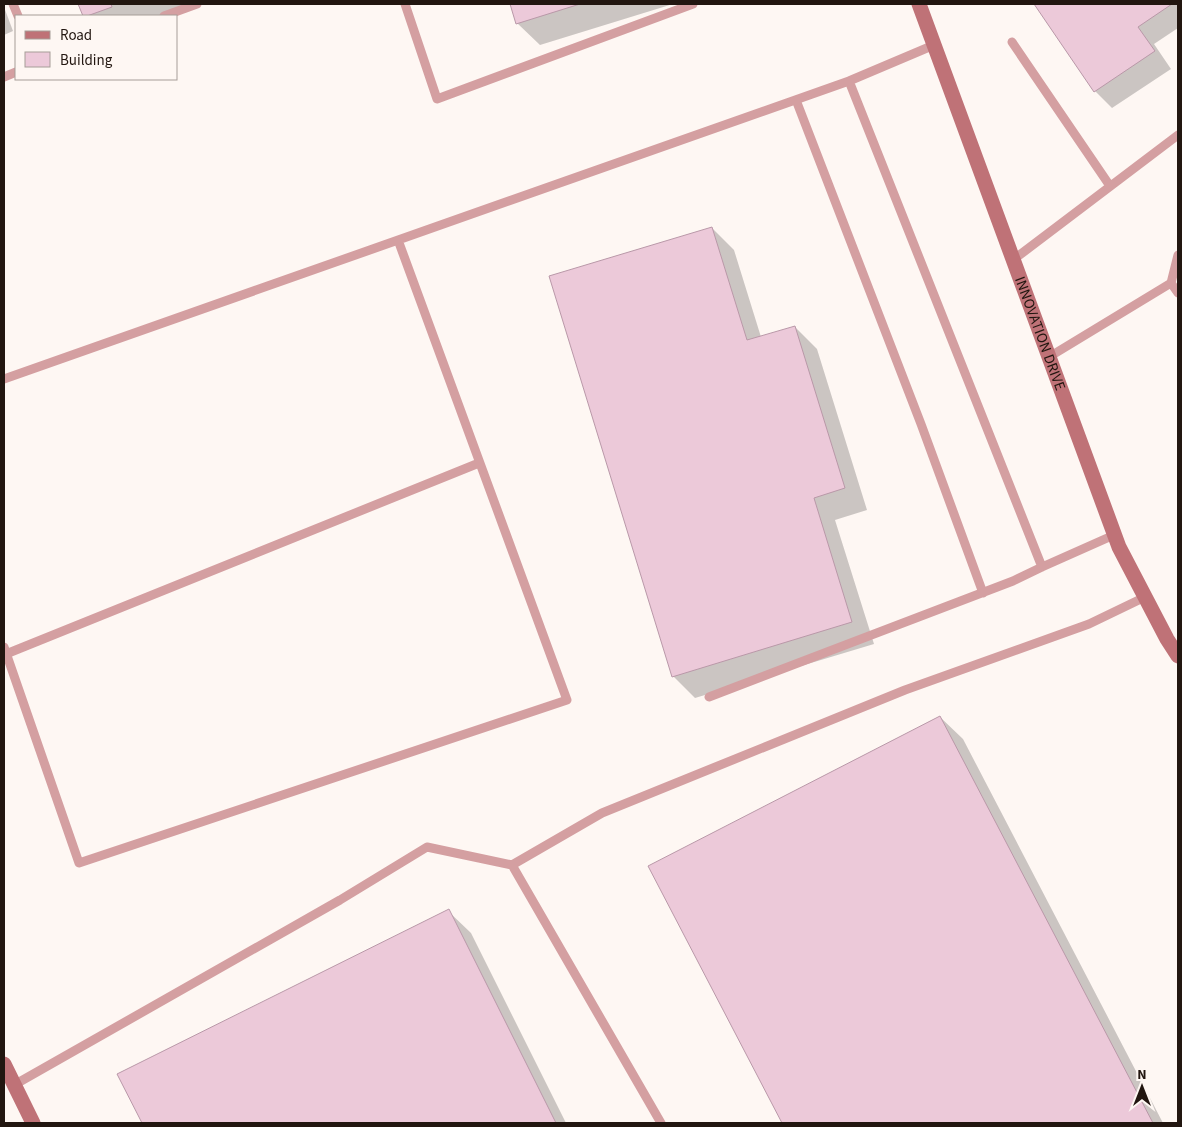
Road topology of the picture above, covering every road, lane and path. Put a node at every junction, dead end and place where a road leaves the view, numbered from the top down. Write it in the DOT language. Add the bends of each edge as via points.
graph roads {
  1 [pos="197,4"];
  2 [pos="405,4"];
  3 [pos="694,4"];
  4 [pos="919,4"];
  5 [pos="167,15"];
  6 [pos="1012,42"];
  7 [pos="934,45"];
  8 [pos="849,81"];
  9 [pos="796,100"];
  10 [pos="1178,135"];
  11 [pos="1110,186"];
  12 [pos="398,240"];
  13 [pos="1178,255"];
  14 [pos="1012,260"];
  15 [pos="1171,282"];
  16 [pos="1178,293"];
  17 [pos="1049,358"];
  18 [pos="4,379"];
  19 [pos="480,462"];
  20 [pos="1114,535"];
  21 [pos="1042,567"];
  22 [pos="983,593"];
  23 [pos="1145,597"];
  24 [pos="5,651"];
  25 [pos="1178,656"];
  26 [pos="708,697"];
  27 [pos="512,865"];
  28 [pos="4,1064"];
  29 [pos="14,1085"];
  30 [pos="33,1123"];
  31 [pos="662,1123"];
  1 -- 5 [label="lane"];
  2 -- 3 [label="lane" via="437,99"];
  4 -- 7 [label="street, INNOVATION DRIVE"];
  6 -- 11 [label="lane"];
  7 -- 8 [label="lane"];
  7 -- 14 [label="street, INNOVATION DRIVE"];
  8 -- 9 [label="lane"];
  8 -- 21 [label="lane"];
  9 -- 12 [label="lane"];
  9 -- 22 [label="lane"];
  10 -- 11 [label="lane"];
  11 -- 14 [label="lane"];
  12 -- 18 [label="lane"];
  12 -- 19 [label="lane"];
  13 -- 15 [label="lane"];
  14 -- 17 [label="street, INNOVATION DRIVE"];
  15 -- 16 [label="lane"];
  15 -- 17 [label="lane"];
  17 -- 20 [label="street, INNOVATION DRIVE"];
  19 -- 24 [label="lane"];
  19 -- 24 [label="lane" via="567,700 79,863"];
  20 -- 21 [label="lane"];
  20 -- 23 [label="street, INNOVATION DRIVE"];
  21 -- 22 [label="lane"];
  22 -- 26 [label="lane"];
  23 -- 25 [label="street, INNOVATION DRIVE"];
  23 -- 27 [label="lane" via="1089,624 905,690 602,813"];
  27 -- 29 [label="lane" via="428,847"];
  27 -- 31 [label="lane"];
  28 -- 29 [label="street"];
  29 -- 30 [label="street"];
}
